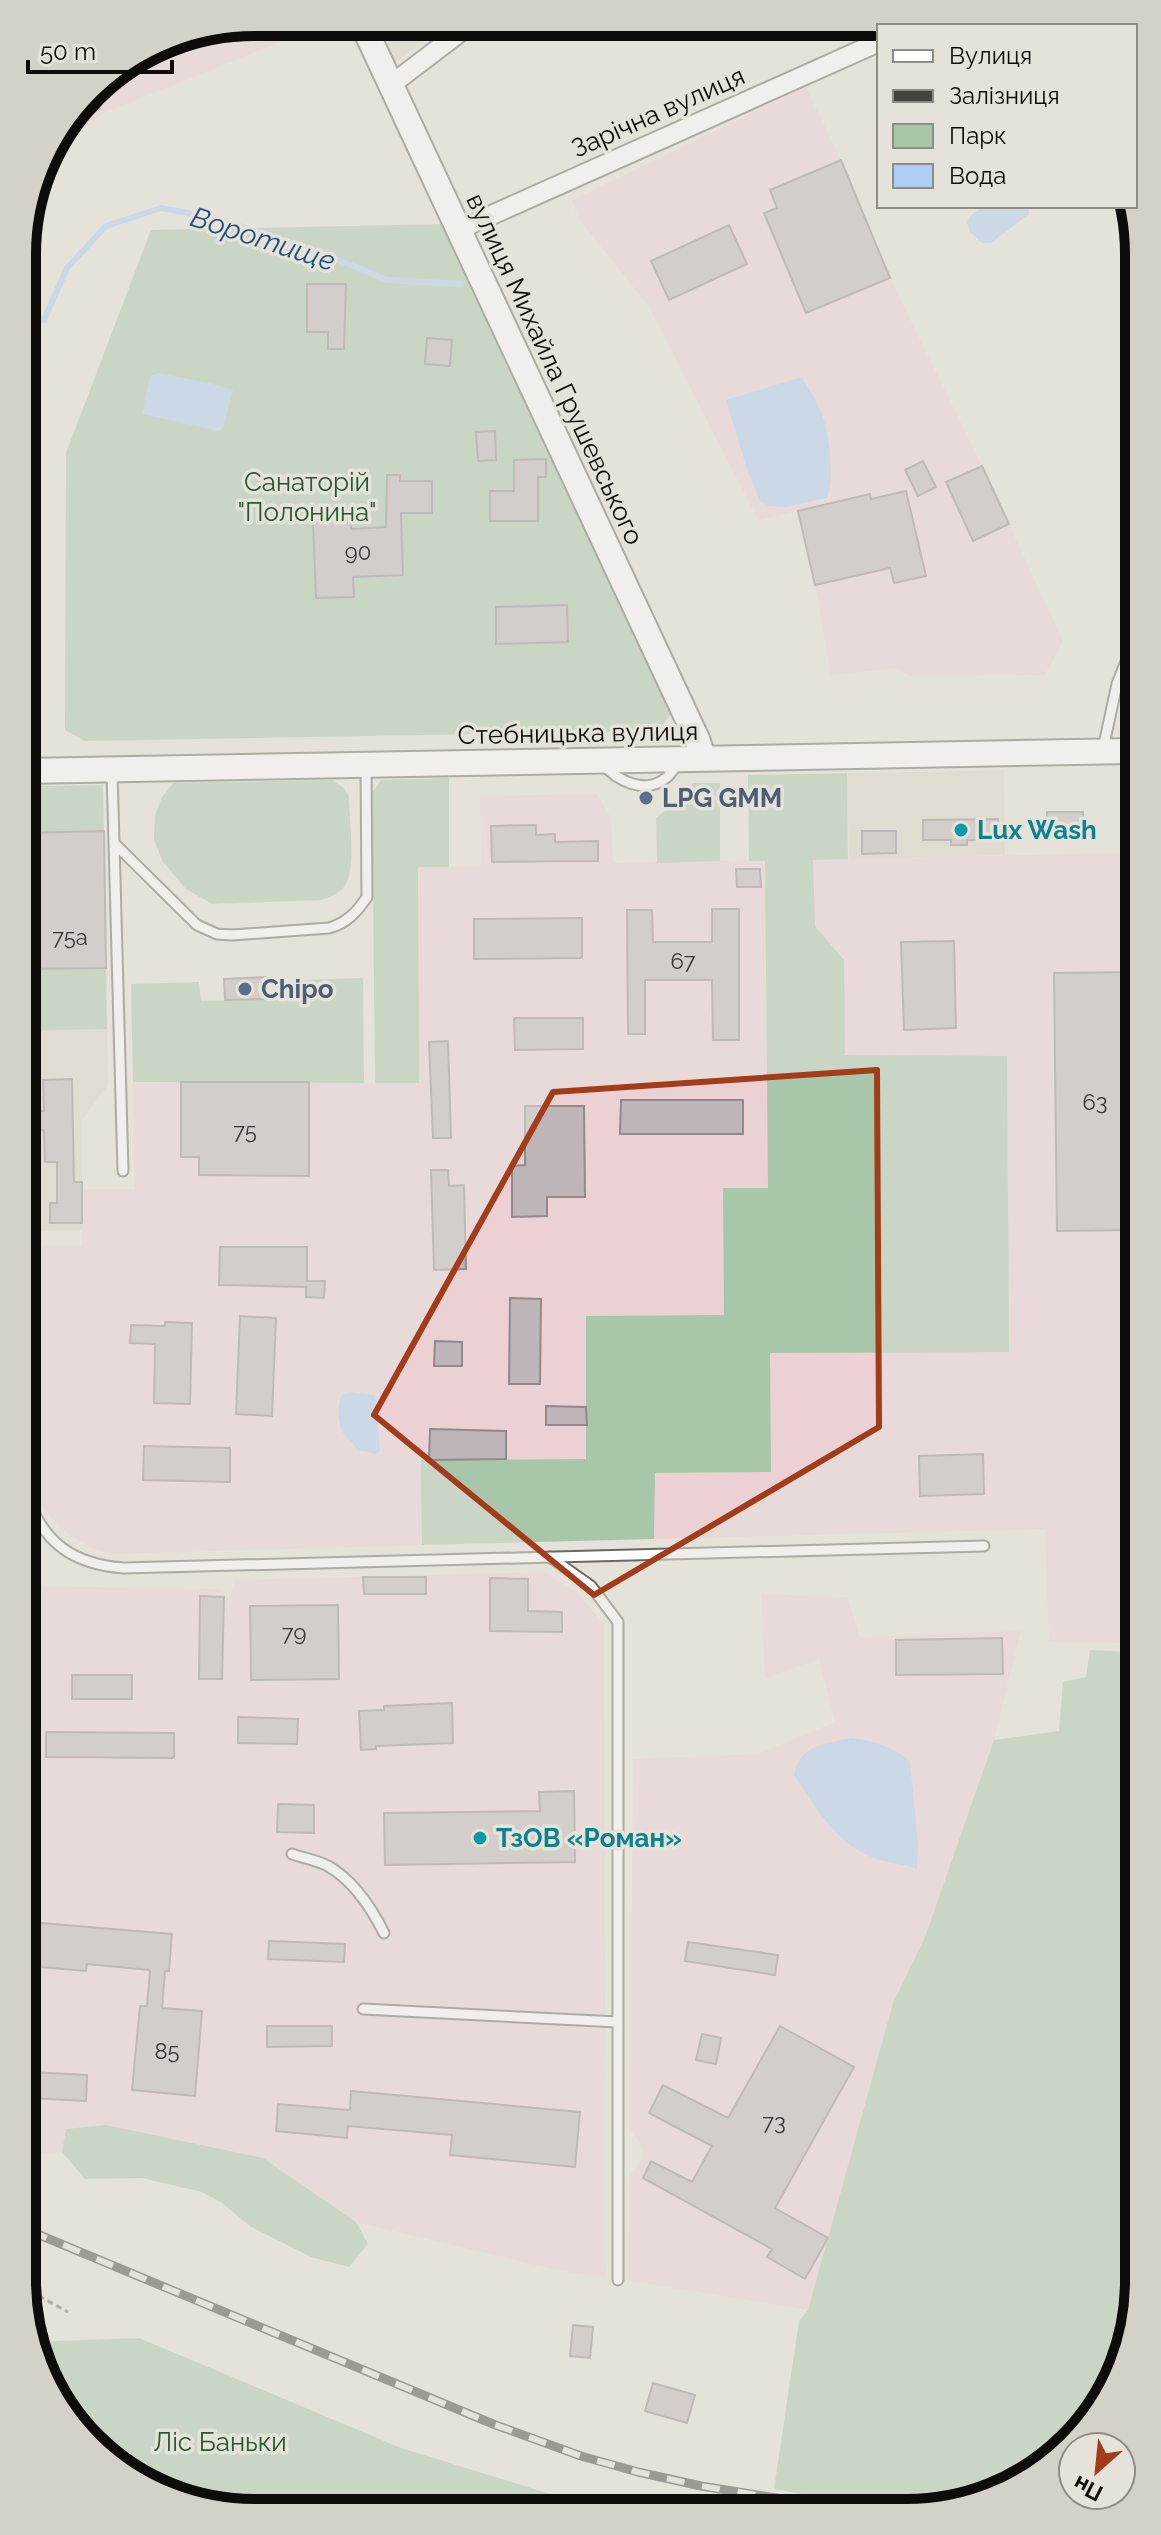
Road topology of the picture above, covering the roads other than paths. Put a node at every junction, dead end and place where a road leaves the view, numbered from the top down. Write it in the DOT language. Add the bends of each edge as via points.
graph roads {
  1 [pos="368,36"];
  2 [pos="455,36"];
  3 [pos="877,43"];
  4 [pos="392,84"];
  5 [pos="458,230"];
  6 [pos="1125,664"];
  7 [pos="1103,751"];
  8 [pos="1125,751"];
  9 [pos="695,752"];
  10 [pos="366,765"];
  11 [pos="112,770"];
  12 [pos="36,771"];
  13 [pos="114,843"];
  14 [pos="123,1171"];
  15 [pos="36,1515"];
  16 [pos="984,1546"];
  17 [pos="550,1557"];
  18 [pos="292,1854"];
  19 [pos="384,1933"];
  20 [pos="363,2009"];
  21 [pos="618,2022"];
  22 [pos="618,2280"];
  1 -- 4 [label="street, вулиця Михайла Грушевського"];
  2 -- 4 [label="street"];
  3 -- 5 [label="street, Зарічна вулиця"];
  4 -- 5 [label="street, вулиця Михайла Грушевського"];
  5 -- 9 [label="street, вулиця Михайла Грушевського"];
  6 -- 7 [label="lane"];
  7 -- 8 [label="street, Стебницька вулиця"];
  7 -- 9 [label="street, Стебницька вулиця"];
  9 -- 10 [label="street, Стебницька вулиця" via="600,761"];
  10 -- 11 [label="street, Стебницька вулиця"];
  10 -- 13 [label="lane" via="367,897 349,919 329,928 232,935 206,931"];
  11 -- 12 [label="street, Стебницька вулиця"];
  11 -- 13 [label="lane"];
  13 -- 14 [label="lane"];
  15 -- 17 [label="lane" via="57,1546 100,1566 123,1568"];
  16 -- 17 [label="lane"];
  17 -- 21 [label="lane" via="591,1586 618,1622"];
  18 -- 19 [label="lane" via="327,1865 347,1880"];
  20 -- 21 [label="lane"];
  21 -- 22 [label="lane"];
}
